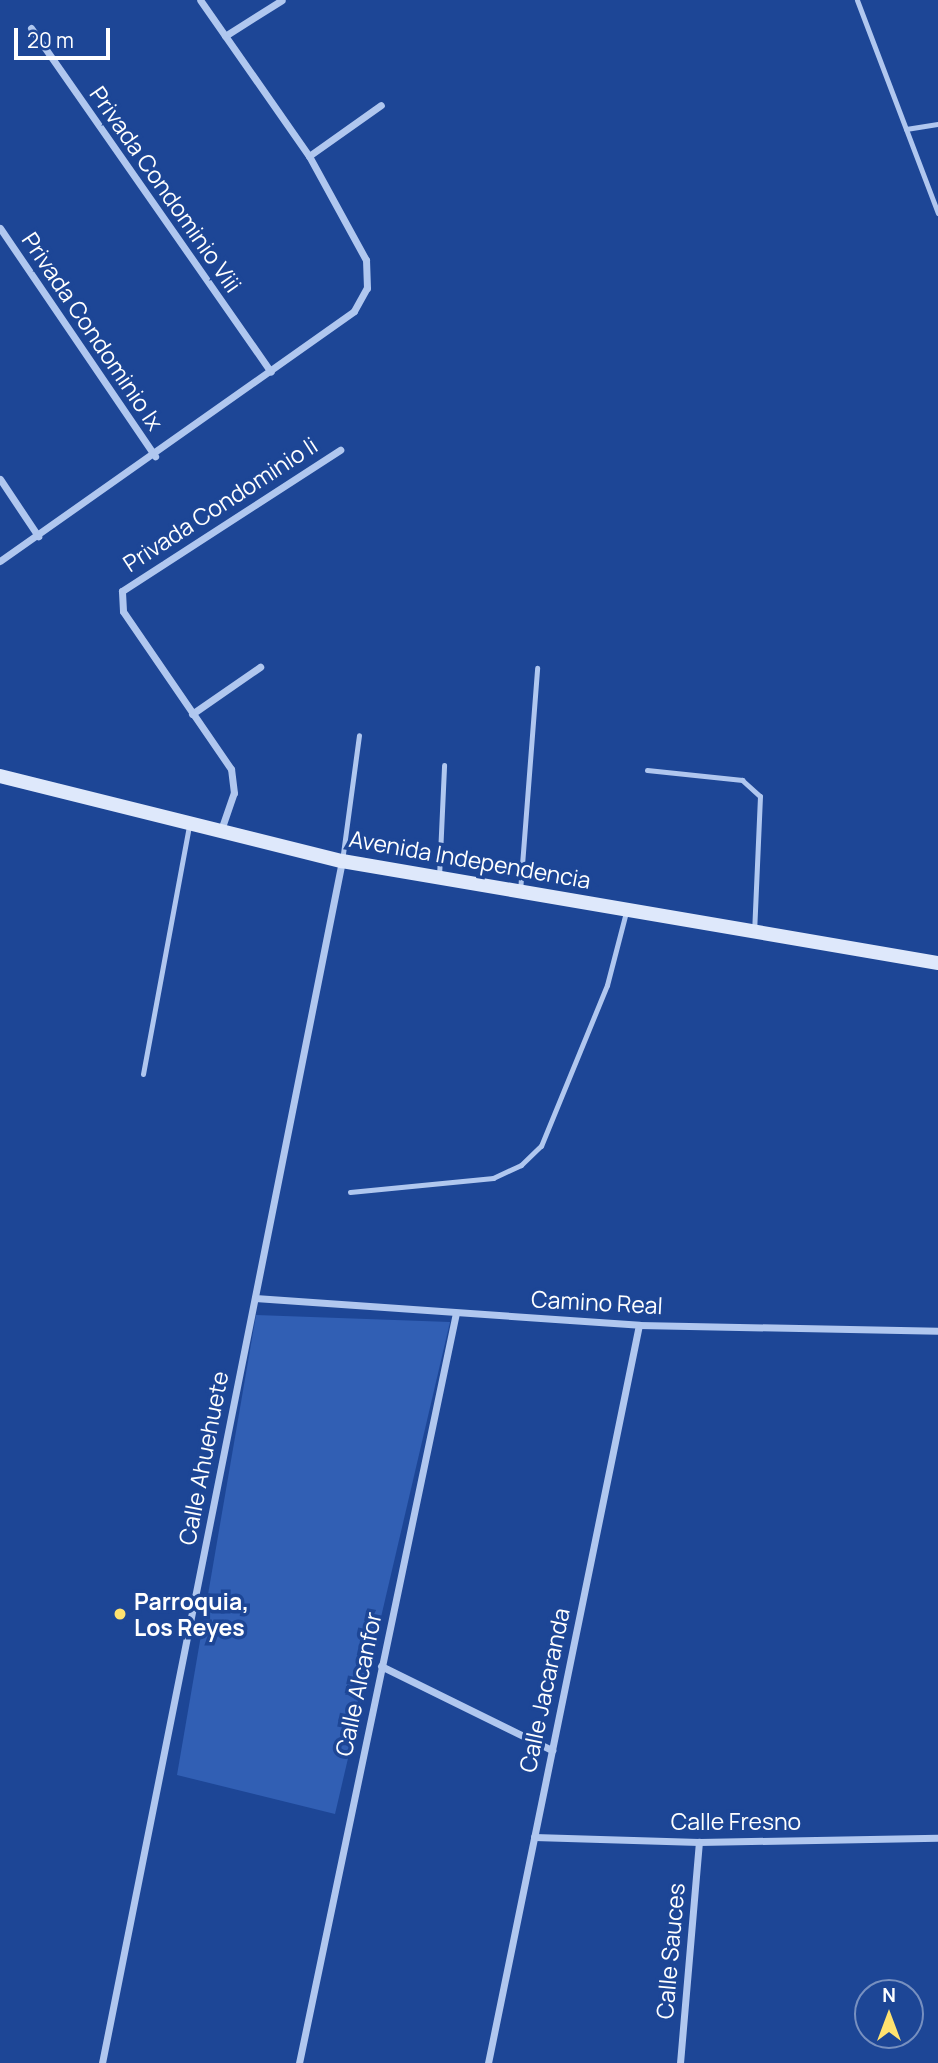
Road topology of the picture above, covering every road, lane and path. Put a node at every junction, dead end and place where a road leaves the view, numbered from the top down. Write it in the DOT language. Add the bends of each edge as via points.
graph roads {
  1 [pos="200,0"];
  2 [pos="282,0"];
  3 [pos="857,0"];
  4 [pos="31,28"];
  5 [pos="225,36"];
  6 [pos="381,105"];
  7 [pos="938,124"];
  8 [pos="906,129"];
  9 [pos="309,156"];
  10 [pos="938,213"];
  11 [pos="0,228"];
  12 [pos="271,372"];
  13 [pos="340,450"];
  14 [pos="155,456"];
  15 [pos="0,478"];
  16 [pos="38,536"];
  17 [pos="0,561"];
  18 [pos="260,667"];
  19 [pos="537,668"];
  20 [pos="192,714"];
  21 [pos="359,735"];
  22 [pos="444,765"];
  23 [pos="647,770"];
  24 [pos="0,776"];
  25 [pos="190,823"];
  26 [pos="221,830"];
  27 [pos="342,860"];
  28 [pos="439,877"];
  29 [pos="520,891"];
  30 [pos="627,909"];
  31 [pos="754,931"];
  32 [pos="938,963"];
  33 [pos="143,1074"];
  34 [pos="350,1192"];
  35 [pos="254,1298"];
  36 [pos="456,1313"];
  37 [pos="639,1325"];
  38 [pos="938,1331"];
  39 [pos="381,1666"];
  40 [pos="552,1750"];
  41 [pos="534,1837"];
  42 [pos="938,1838"];
  43 [pos="699,1842"];
  44 [pos="102,2063"];
  45 [pos="299,2063"];
  46 [pos="488,2063"];
  47 [pos="680,2063"];
  1 -- 5 [label="street"];
  2 -- 5 [label="street"];
  3 -- 8 [label="lane"];
  4 -- 12 [label="street, Privada Condominio Viii"];
  5 -- 9 [label="street"];
  6 -- 9 [label="street"];
  7 -- 8 [label="lane"];
  8 -- 10 [label="lane"];
  9 -- 12 [label="street" via="366,260 367,288 354,311"];
  11 -- 14 [label="street, Privada Condominio Ix"];
  12 -- 14 [label="street"];
  13 -- 20 [label="street, Privada Condominio Ii" via="122,591 123,611"];
  14 -- 16 [label="street"];
  15 -- 16 [label="street"];
  16 -- 17 [label="street"];
  18 -- 20 [label="street"];
  19 -- 29 [label="lane"];
  20 -- 26 [label="street" via="231,769 234,793"];
  21 -- 27 [label="lane"];
  22 -- 28 [label="lane"];
  23 -- 31 [label="lane" via="742,780 760,796"];
  24 -- 25 [label="main road, Avenida Independencia"];
  25 -- 26 [label="main road, Avenida Independencia"];
  25 -- 33 [label="lane"];
  26 -- 27 [label="main road, Avenida Independencia"];
  27 -- 28 [label="main road, Avenida Independencia"];
  27 -- 35 [label="street, Calle Ahuehuete"];
  28 -- 29 [label="main road, Avenida Independencia"];
  29 -- 30 [label="main road, Avenida Independencia"];
  30 -- 31 [label="main road, Avenida Independencia"];
  30 -- 34 [label="lane" via="607,985 541,1146 521,1165 493,1178"];
  31 -- 32 [label="main road, Avenida Independencia"];
  35 -- 36 [label="street, Camino Real"];
  35 -- 44 [label="street, Calle Ahuehuete"];
  36 -- 37 [label="street, Camino Real"];
  36 -- 39 [label="street, Calle Alcanfor"];
  37 -- 38 [label="street, Camino Real"];
  37 -- 40 [label="street, Calle Jacaranda"];
  39 -- 40 [label="street"];
  39 -- 45 [label="street, Calle Alcanfor"];
  40 -- 41 [label="street, Calle Jacaranda"];
  41 -- 43 [label="street, Calle Fresno"];
  41 -- 46 [label="street, Calle Jacaranda"];
  42 -- 43 [label="street, Calle Fresno"];
  43 -- 47 [label="street, Calle Sauces"];
}
